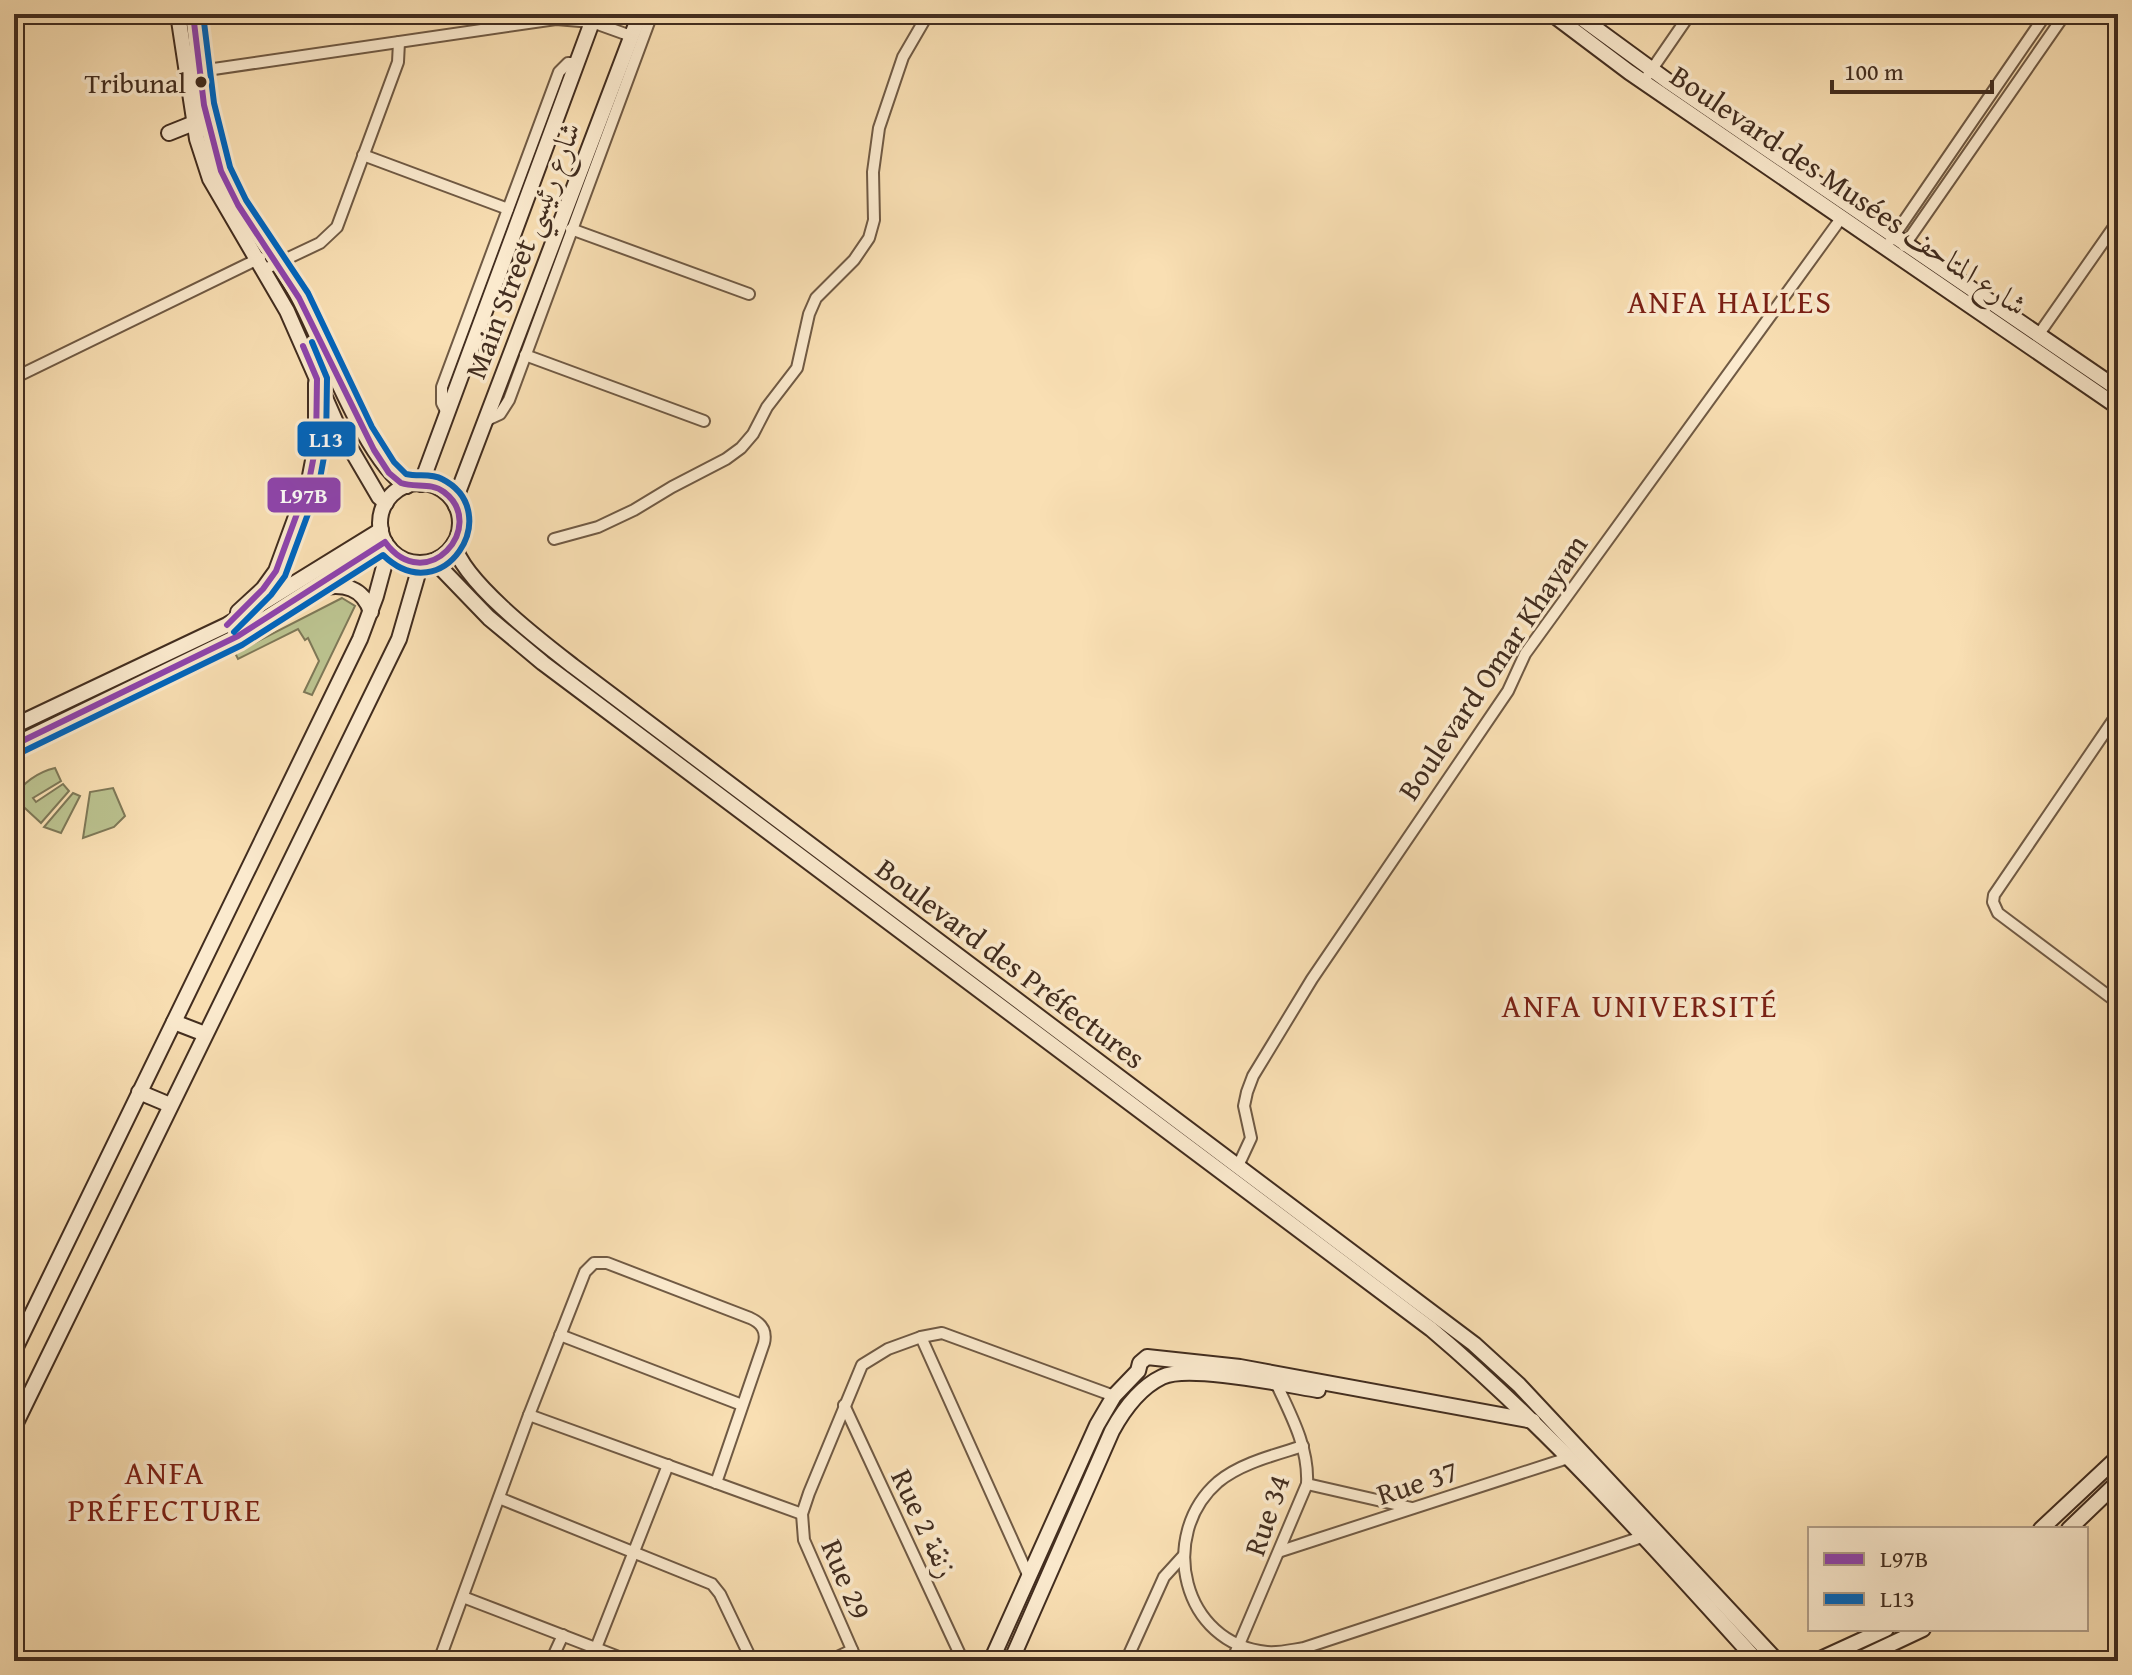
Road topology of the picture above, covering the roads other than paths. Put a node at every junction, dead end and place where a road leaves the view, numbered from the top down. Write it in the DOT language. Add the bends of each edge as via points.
graph roads {
  1 [pos="178,14"];
  2 [pos="193,14"];
  3 [pos="640,14"];
  4 [pos="652,14"];
  5 [pos="928,14"];
  6 [pos="1552,14"];
  7 [pos="1576,14"];
  8 [pos="1690,14"];
  9 [pos="2046,14"];
  10 [pos="2065,14"];
  11 [pos="594,18"];
  12 [pos="631,36"];
  13 [pos="399,42"];
  14 [pos="576,63"];
  15 [pos="200,71"];
  16 [pos="1648,76"];
  17 [pos="194,123"];
  18 [pos="169,133"];
  19 [pos="363,155"];
  20 [pos="508,209"];
  21 [pos="1842,217"];
  22 [pos="2118,221"];
  23 [pos="571,229"];
  24 [pos="1896,245"];
  25 [pos="274,258"];
  26 [pos="260,265"];
  27 [pos="749,294"];
  28 [pos="2039,334"];
  29 [pos="525,355"];
  30 [pos="14,378"];
  31 [pos="317,379"];
  32 [pos="2118,389"];
  33 [pos="2118,407"];
  34 [pos="447,413"];
  35 [pos="485,421"];
  36 [pos="704,421"];
  37 [pos="414,485"];
  38 [pos="386,503"];
  39 [pos="456,506"];
  40 [pos="554,539"];
  41 [pos="385,540"];
  42 [pos="454,544"];
  43 [pos="427,562"];
  44 [pos="312,590"];
  45 [pos="371,612"];
  46 [pos="227,625"];
  47 [pos="2118,713"];
  48 [pos="14,726"];
  49 [pos="14,745"];
  50 [pos="986,986"];
  51 [pos="2118,1003"];
  52 [pos="174,1022"];
  53 [pos="205,1034"];
  54 [pos="139,1092"];
  55 [pos="170,1105"];
  56 [pos="1230,1167"];
  57 [pos="560,1335"];
  58 [pos="921,1337"];
  59 [pos="14,1351"];
  60 [pos="1160,1360"];
  61 [pos="1138,1371"];
  62 [pos="1488,1378"];
  63 [pos="1158,1379"];
  64 [pos="1276,1383"];
  65 [pos="1114,1396"];
  66 [pos="742,1405"];
  67 [pos="844,1405"];
  68 [pos="1482,1412"];
  69 [pos="529,1415"];
  70 [pos="1547,1415"];
  71 [pos="1531,1421"];
  72 [pos="14,1427"];
  73 [pos="1563,1431"];
  74 [pos="1547,1436"];
  75 [pos="1303,1446"];
  76 [pos="2118,1457"];
  77 [pos="1568,1458"];
  78 [pos="668,1465"];
  79 [pos="2118,1482"];
  80 [pos="716,1483"];
  81 [pos="1307,1484"];
  82 [pos="499,1498"];
  83 [pos="1414,1509"];
  84 [pos="802,1514"];
  85 [pos="2043,1527"];
  86 [pos="2071,1527"];
  87 [pos="1642,1537"];
  88 [pos="1281,1551"];
  89 [pos="634,1552"];
  90 [pos="1184,1555"];
  91 [pos="1029,1577"];
  92 [pos="463,1597"];
  93 [pos="1882,1631"];
  94 [pos="1919,1631"];
  95 [pos="563,1635"];
  96 [pos="1240,1644"];
  97 [pos="596,1648"];
  98 [pos="852,1650"];
  99 [pos="1745,1654"];
  100 [pos="439,1661"];
  101 [pos="551,1661"];
  102 [pos="629,1661"];
  103 [pos="752,1661"];
  104 [pos="829,1661"];
  105 [pos="857,1661"];
  106 [pos="963,1661"];
  107 [pos="991,1661"];
  108 [pos="1011,1661"];
  109 [pos="1126,1661"];
  110 [pos="1232,1661"];
  111 [pos="1757,1661"];
  112 [pos="1777,1661"];
  113 [pos="1816,1661"];
  114 [pos="1855,1661"];
  1 -- 17 [label="street"];
  2 -- 15 [label="street"];
  3 -- 12 [label="street, Main Street شارع رئيسي"];
  4 -- 23 [label="street"];
  5 -- 40 [label="street" via="899,66 879,128 869,238 816,298 797,368 753,434 726,459 634,510"];
  6 -- 16 [label="street, Boulevard des Musées شارع المتاحف"];
  7 -- 16 [label="street, Boulevard des Musées شارع المتاحف"];
  8 -- 16 [label="street"];
  9 -- 24 [label="street"];
  10 -- 24 [label="street"];
  11 -- 12 [label="street"];
  11 -- 13 [label="street"];
  11 -- 14 [label="street, Main Street شارع رئيسي"];
  12 -- 35 [label="street, Main Street شارع رئيسي"];
  13 -- 15 [label="street"];
  13 -- 19 [label="street" via="398,62"];
  14 -- 20 [label="street" via="559,72"];
  14 -- 34 [label="street, Main Street شارع رئيسي"];
  15 -- 25 [label="street" via="223,176"];
  16 -- 21 [label="street, Boulevard des Musées شارع المتاحف"];
  16 -- 24 [label="street, Boulevard des Musées شارع المتاحف"];
  17 -- 18 [label="street"];
  17 -- 26 [label="street" via="210,179"];
  19 -- 20 [label="street"];
  19 -- 25 [label="street" via="332,233 320,243"];
  20 -- 34 [label="street" via="442,387"];
  21 -- 24 [label="street, Boulevard des Musées شارع المتاحف"];
  21 -- 56 [label="street, Boulevard Omar Khayam" via="1525,654 1493,714 1300,998 1247,1092 1244,1112 1250,1143"];
  22 -- 28 [label="street"];
  23 -- 27 [label="street"];
  23 -- 29 [label="street"];
  24 -- 28 [label="street, Boulevard des Musées شارع المتاحف"];
  24 -- 33 [label="street, Boulevard des Musées شارع المتاحف"];
  25 -- 26 [label="street"];
  25 -- 37 [label="street" via="369,441 390,473"];
  26 -- 30 [label="street"];
  26 -- 31 [label="street"];
  28 -- 32 [label="street, Boulevard des Musées شارع المتاحف"];
  29 -- 35 [label="street" via="504,410"];
  29 -- 36 [label="street"];
  31 -- 38 [label="street" via="346,441"];
  31 -- 46 [label="street" via="315,457 285,551 270,580"];
  34 -- 37 [label="street, Main Street شارع رئيسي"];
  35 -- 39 [label="street, Main Street شارع رئيسي"];
  37 -- 38 [label="street"];
  37 -- 39 [label="street" via="442,490"];
  38 -- 41 [label="street" via="381,516"];
  39 -- 42 [label="street"];
  41 -- 43 [label="street" via="400,558"];
  41 -- 44 [label="street"];
  41 -- 45 [label="street"];
  41 -- 46 [label="street"];
  42 -- 43 [label="street"];
  42 -- 50 [label="street, Boulevard des Préfectures" via="468,569 534,636"];
  43 -- 50 [label="street, Boulevard des Préfectures" via="543,663"];
  43 -- 53 [label="street" via="399,639"];
  44 -- 45 [label="street" via="348,586 362,595"];
  44 -- 49 [label="street" via="213,649"];
  45 -- 52 [label="street"];
  46 -- 48 [label="street"];
  47 -- 51 [label="street" via="1993,902 1998,913"];
  50 -- 56 [label="street, Boulevard des Préfectures"];
  52 -- 53 [label="street"];
  52 -- 54 [label="street"];
  53 -- 55 [label="street"];
  54 -- 55 [label="street"];
  54 -- 59 [label="street"];
  55 -- 72 [label="street"];
  56 -- 62 [label="street, Boulevard des Préfectures"];
  56 -- 70 [label="street, Boulevard des Préfectures" via="1474,1344"];
  57 -- 66 [label="street"];
  57 -- 66 [label="street" via="587,1268 598,1262 735,1313 758,1322 765,1334"];
  57 -- 69 [label="street"];
  58 -- 65 [label="street" via="954,1335"];
  58 -- 67 [label="street" via="862,1365"];
  58 -- 91 [label="street"];
  60 -- 61 [label="street" via="1147,1357"];
  60 -- 63 [label="street" via="1164,1369"];
  60 -- 68 [label="street" via="1240,1367"];
  61 -- 63 [label="street" via="1142,1379"];
  61 -- 65 [label="street"];
  62 -- 68 [label="street" via="1490,1399"];
  62 -- 71 [label="street, Boulevard des Préfectures"];
  63 -- 64 [label="street" via="1219,1375"];
  63 -- 108 [label="street" via="1135,1397 1112,1431"];
  64 -- 74 [label="street"];
  64 -- 75 [label="street, Rue 34"];
  65 -- 91 [label="street"];
  66 -- 80 [label="street"];
  67 -- 84 [label="street"];
  67 -- 106 [label="street, Rue 2 زنقة"];
  68 -- 71 [label="street"];
  69 -- 78 [label="street"];
  69 -- 82 [label="street"];
  70 -- 71 [label="street"];
  70 -- 73 [label="street, Boulevard des Préfectures"];
  71 -- 74 [label="street, Boulevard des Préfectures"];
  73 -- 74 [label="street"];
  73 -- 112 [label="street, Boulevard des Préfectures"];
  74 -- 77 [label="street, Boulevard des Préfectures"];
  75 -- 81 [label="street, Rue 34"];
  75 -- 90 [label="street" via="1241,1468 1219,1482 1197,1506"];
  76 -- 85 [label="street"];
  77 -- 83 [label="street, Rue 37"];
  77 -- 87 [label="street, Boulevard des Préfectures"];
  78 -- 80 [label="street"];
  78 -- 89 [label="street"];
  79 -- 86 [label="street"];
  80 -- 84 [label="street"];
  81 -- 83 [label="street"];
  81 -- 88 [label="street, Rue 34"];
  82 -- 89 [label="street"];
  82 -- 92 [label="street"];
  83 -- 88 [label="street, Rue 37"];
  84 -- 98 [label="street, Rue 29" via="804,1540"];
  87 -- 96 [label="street" via="1304,1648 1268,1652"];
  87 -- 99 [label="street, Boulevard des Préfectures"];
  88 -- 96 [label="street, Rue 34"];
  89 -- 97 [label="street"];
  89 -- 103 [label="street" via="712,1584"];
  90 -- 96 [label="street" via="1194,1603 1209,1623"];
  90 -- 109 [label="street" via="1164,1577"];
  91 -- 107 [label="street"];
  92 -- 95 [label="street"];
  92 -- 100 [label="street"];
  93 -- 113 [label="street"];
  94 -- 114 [label="street"];
  95 -- 97 [label="street"];
  95 -- 101 [label="street"];
  96 -- 110 [label="street, Rue 34"];
  97 -- 102 [label="street"];
  98 -- 104 [label="street"];
  98 -- 105 [label="street, Rue 29"];
  99 -- 111 [label="street, Boulevard des Préfectures"];
}
